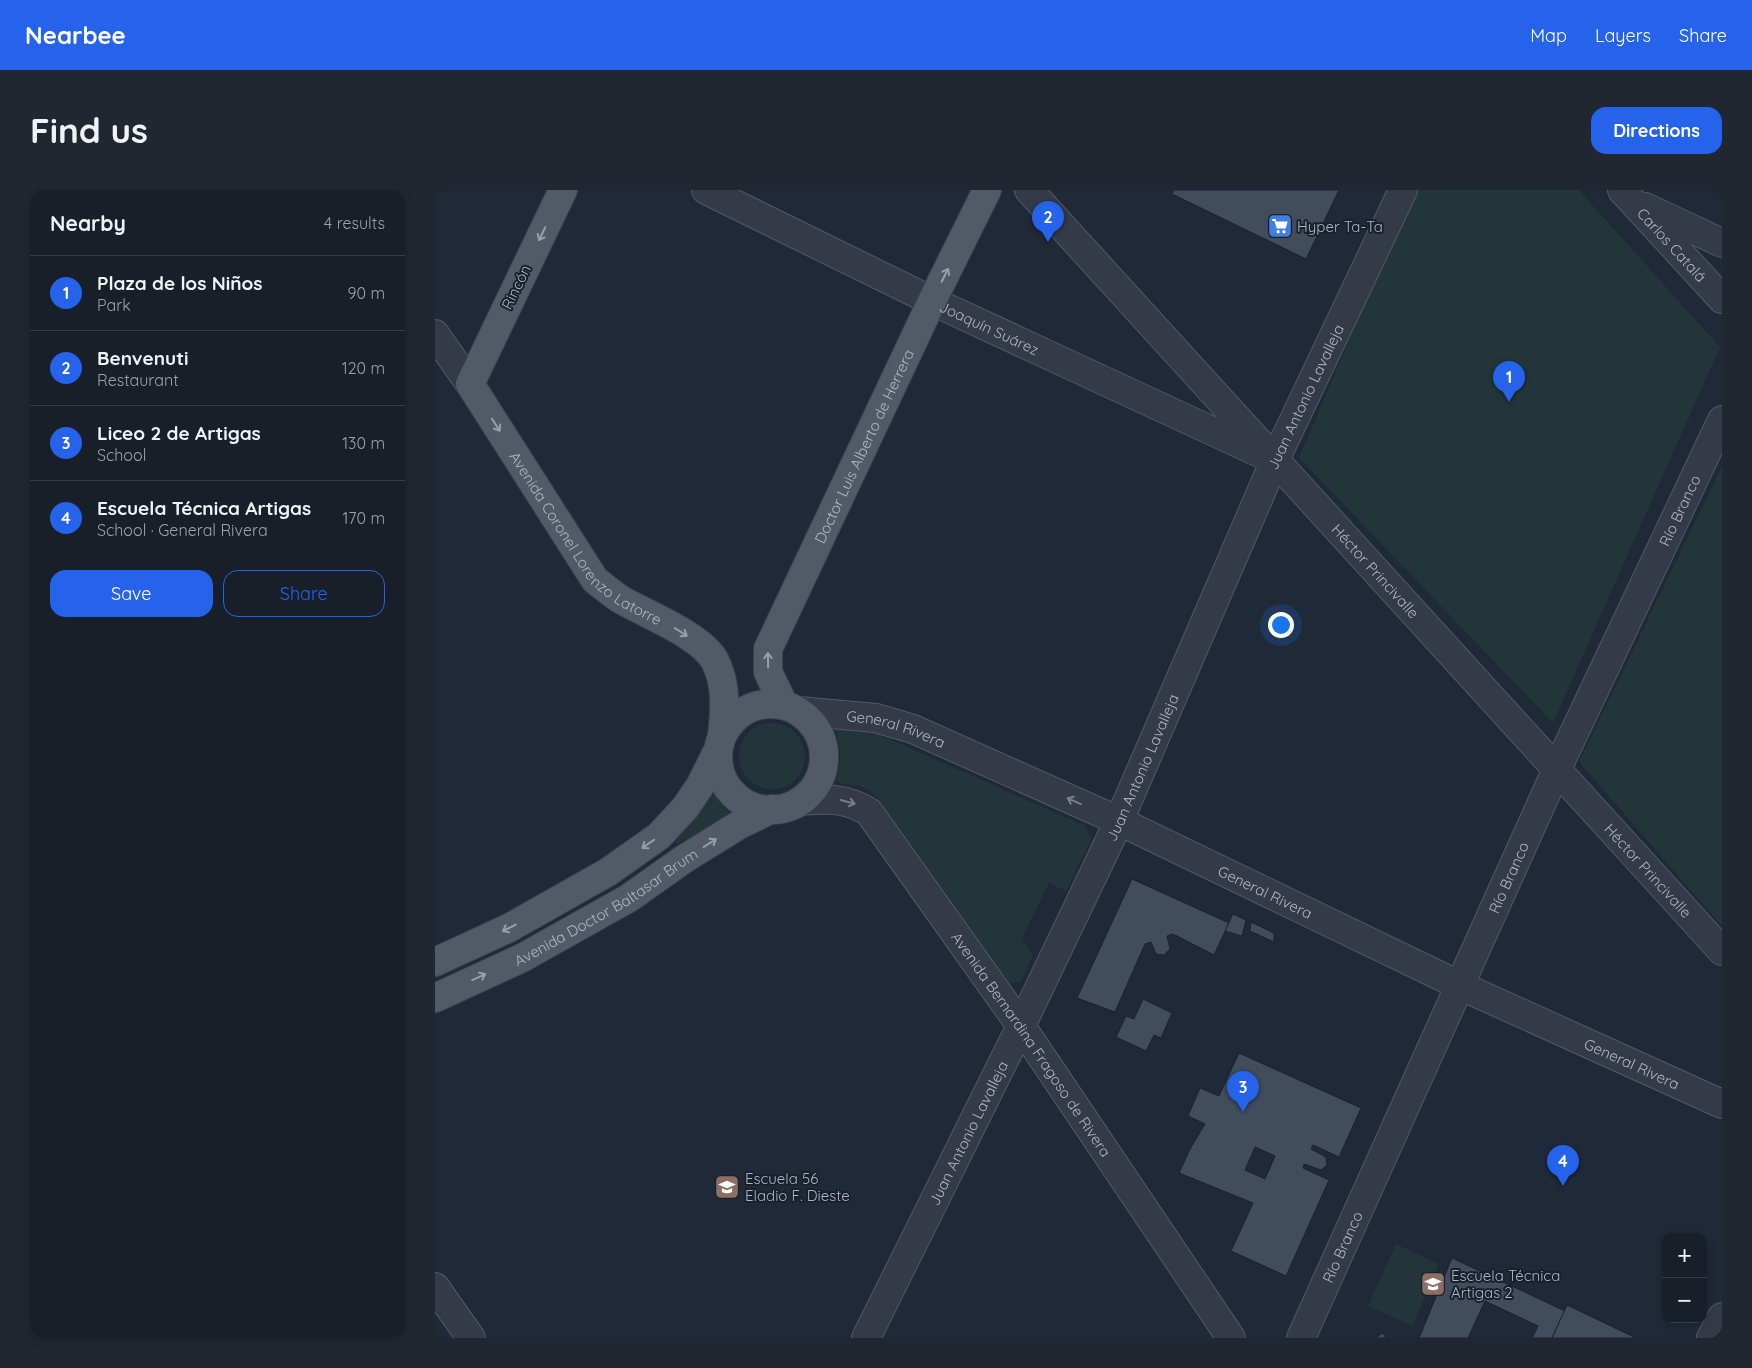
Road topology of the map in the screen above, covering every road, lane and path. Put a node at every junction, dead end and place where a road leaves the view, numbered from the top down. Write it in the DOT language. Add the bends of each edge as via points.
graph roads {
  1 [pos="563,190"];
  2 [pos="707,190"];
  3 [pos="987,190"];
  4 [pos="1029,190"];
  5 [pos="1403,190"];
  6 [pos="1627,196"];
  7 [pos="1722,243"];
  8 [pos="1722,299"];
  9 [pos="932,301"];
  10 [pos="435,334"];
  11 [pos="470,384"];
  12 [pos="1722,420"];
  13 [pos="1275,460"];
  14 [pos="791,708"];
  15 [pos="720,743"];
  16 [pos="1557,770"];
  17 [pos="800,801"];
  18 [pos="772,809"];
  19 [pos="1119,821"];
  20 [pos="1722,951"];
  21 [pos="435,962"];
  22 [pos="1461,986"];
  23 [pos="435,998"];
  24 [pos="1021,1026"];
  25 [pos="1722,1104"];
  26 [pos="435,1287"];
  27 [pos="1722,1317"];
  28 [pos="471,1338"];
  29 [pos="866,1338"];
  30 [pos="1231,1338"];
  31 [pos="1301,1338"];
  32 [pos="1711,1338"];
  1 -- 11 [label="main road, Rincón, one-way"];
  2 -- 9 [label="street, Joaquín Suárez"];
  9 -- 3 [label="main road, Doctor Luis Alberto de Herrera, one-way"];
  4 -- 13 [label="street, Héctor Princivalle"];
  5 -- 13 [label="street, Juan Antonio Lavalleja"];
  6 -- 7 [label="street"];
  6 -- 8 [label="street, Carlos Catalá"];
  9 -- 13 [label="street, Joaquín Suárez"];
  14 -- 9 [label="main road, Doctor Luis Alberto de Herrera, one-way" via="768,672 767,649"];
  10 -- 11 [label="street, Avenida Coronel Lorenzo Latorre"];
  11 -- 15 [label="main road, Avenida Coronel Lorenzo Latorre, one-way" via="595,580 619,598 679,630 702,646 714,660 726,704"];
  12 -- 16 [label="street, Río Branco"];
  13 -- 16 [label="street, Héctor Princivalle"];
  13 -- 19 [label="street, Juan Antonio Lavalleja"];
  14 -- 15 [label="main road" via="769,703 755,706 730,723"];
  14 -- 17 [label="main road" via="809,719 822,742 824,756 818,781"];
  19 -- 14 [label="street, General Rivera, one-way" via="913,729 876,718"];
  15 -- 18 [label="main road" via="719,765 723,780 732,792 757,808"];
  15 -- 21 [label="main road, Avenida Doctor Baltasar Brum, one-way" via="700,786 659,836 608,872 509,928"];
  16 -- 20 [label="street, Héctor Princivalle"];
  16 -- 22 [label="street, Río Branco"];
  17 -- 18 [label="main road"];
  17 -- 24 [label="street, Avenida Bernardina Fragoso de Rivera, one-way" via="833,798 857,804 869,812"];
  23 -- 18 [label="main road, Avenida Doctor Baltasar Brum, one-way" via="522,958 605,912 739,825"];
  19 -- 22 [label="street, General Rivera"];
  19 -- 24 [label="street, Juan Antonio Lavalleja"];
  22 -- 25 [label="street, General Rivera"];
  22 -- 31 [label="street, Río Branco"];
  24 -- 29 [label="street, Juan Antonio Lavalleja"];
  24 -- 30 [label="street, Avenida Bernardina Fragoso de Rivera"];
  26 -- 28 [label="street"];
  27 -- 32 [label="street"];
}
